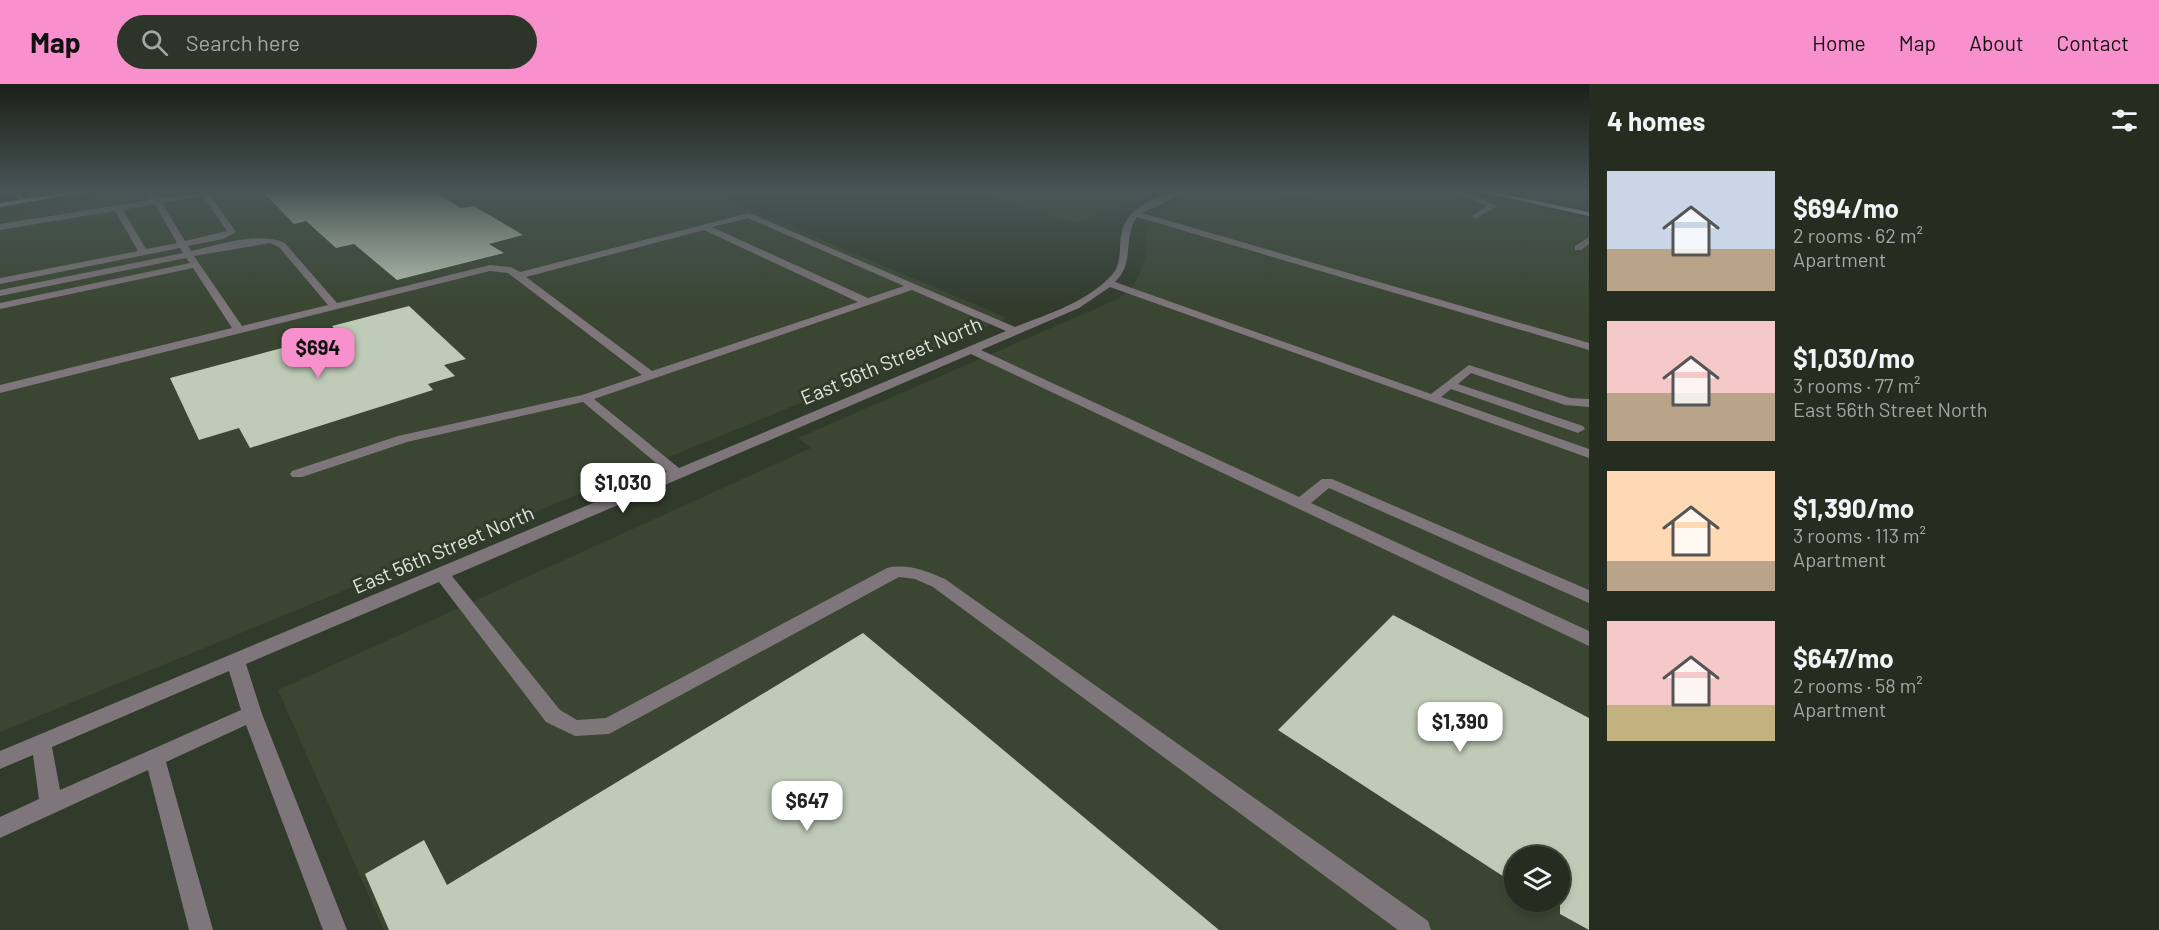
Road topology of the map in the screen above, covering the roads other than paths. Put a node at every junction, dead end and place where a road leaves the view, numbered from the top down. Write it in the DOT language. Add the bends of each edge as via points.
graph roads {
  1 [pos="131,230"];
  2 [pos="174,230"];
  3 [pos="231,230"];
  4 [pos="692,230"];
  5 [pos="713,230"];
  6 [pos="783,230"];
  7 [pos="1126,230"];
  8 [pos="1193,230"];
  9 [pos="1589,240"];
  10 [pos="1578,248"];
  11 [pos="185,250"];
  12 [pos="143,252"];
  13 [pos="195,265"];
  14 [pos="518,276"];
  15 [pos="0,281"];
  16 [pos="1108,283"];
  17 [pos="914,286"];
  18 [pos="0,293"];
  19 [pos="867,302"];
  20 [pos="0,306"];
  21 [pos="334,306"];
  22 [pos="239,330"];
  23 [pos="1015,331"];
  24 [pos="1589,347"];
  25 [pos="970,349"];
  26 [pos="652,377"];
  27 [pos="1450,385"];
  28 [pos="0,389"];
  29 [pos="585,398"];
  30 [pos="1433,398"];
  31 [pos="1589,403"];
  32 [pos="1578,429"];
  33 [pos="1589,454"];
  34 [pos="677,473"];
  35 [pos="297,474"];
  36 [pos="1300,504"];
  37 [pos="441,573"];
  38 [pos="1589,597"];
  39 [pos="1589,639"];
  40 [pos="236,659"];
  41 [pos="252,714"];
  42 [pos="41,742"];
  43 [pos="155,758"];
  44 [pos="0,760"];
  45 [pos="51,804"];
  46 [pos="0,828"];
  47 [pos="201,930"];
  48 [pos="335,930"];
  49 [pos="1419,930"];
  1 -- 12 [label="street"];
  2 -- 11 [label="street"];
  3 -- 11 [label="street"];
  4 -- 14 [label="street"];
  5 -- 19 [label="street"];
  6 -- 17 [label="street"];
  7 -- 16 [label="street, East 56th Street North" via="1126,256 1118,274"];
  8 -- 24 [label="street"];
  9 -- 10 [label="street"];
  11 -- 12 [label="street"];
  11 -- 13 [label="street"];
  11 -- 18 [label="street"];
  11 -- 21 [label="street" via="271,240 282,245"];
  12 -- 15 [label="street"];
  13 -- 20 [label="street"];
  13 -- 22 [label="street"];
  14 -- 21 [label="street" via="511,270 477,269"];
  14 -- 26 [label="street"];
  16 -- 23 [label="street, East 56th Street North" via="1075,306"];
  16 -- 30 [label="street"];
  17 -- 19 [label="street"];
  17 -- 23 [label="street"];
  19 -- 26 [label="street"];
  21 -- 22 [label="street"];
  22 -- 28 [label="street"];
  23 -- 25 [label="street, East 56th Street North"];
  25 -- 34 [label="street, East 56th Street North"];
  25 -- 36 [label="street"];
  26 -- 29 [label="street"];
  27 -- 30 [label="street"];
  27 -- 31 [label="street" via="1469,369 1569,402"];
  27 -- 32 [label="street"];
  29 -- 34 [label="street"];
  29 -- 35 [label="street" via="403,439"];
  30 -- 33 [label="street"];
  34 -- 37 [label="street, East 56th Street North"];
  36 -- 38 [label="street" via="1327,482"];
  36 -- 39 [label="street"];
  37 -- 40 [label="street, East 56th Street North"];
  37 -- 49 [label="street" via="553,716 575,728 609,726 893,572 909,571 924,576 1172,749"];
  40 -- 41 [label="street"];
  40 -- 42 [label="street, East 56th Street North"];
  41 -- 43 [label="street"];
  41 -- 48 [label="street"];
  42 -- 44 [label="street, East 56th Street North"];
  42 -- 45 [label="street"];
  43 -- 45 [label="street"];
  43 -- 47 [label="street"];
  45 -- 46 [label="street"];
}
